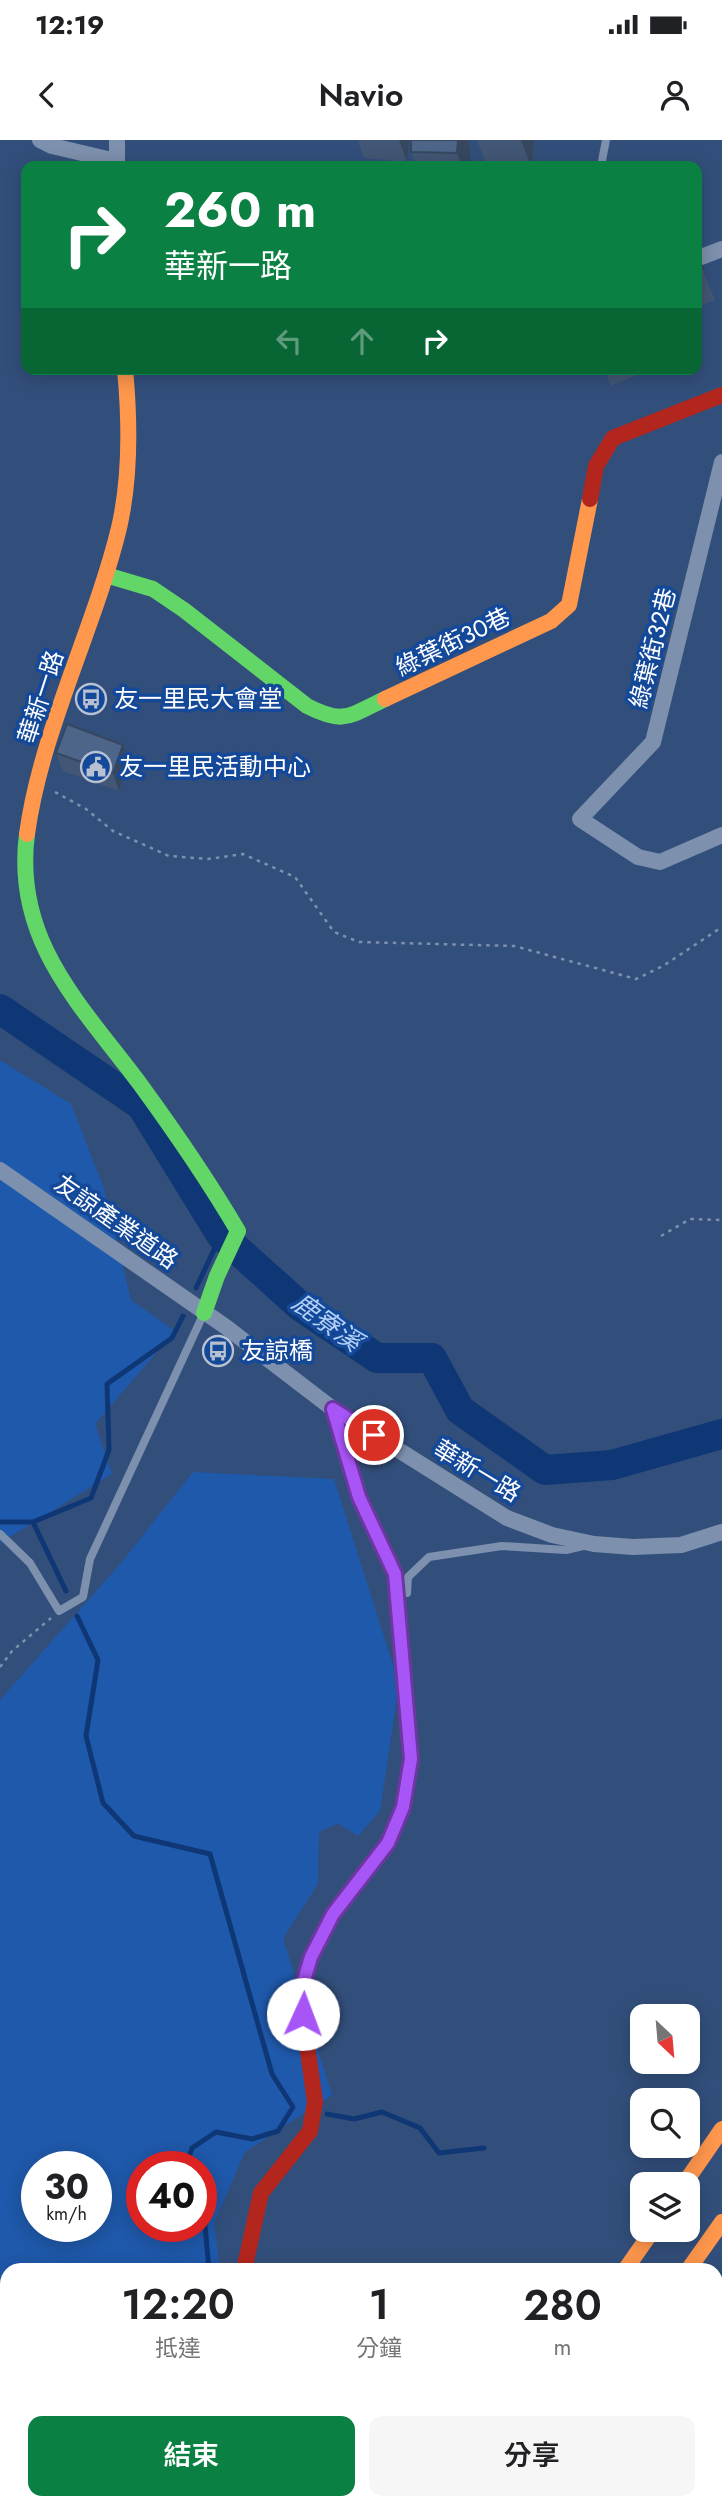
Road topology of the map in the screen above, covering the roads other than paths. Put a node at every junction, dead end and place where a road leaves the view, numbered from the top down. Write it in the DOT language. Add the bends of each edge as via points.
graph roads {
  1 [pos="40,140"];
  2 [pos="117,140"];
  3 [pos="606,140"];
  4 [pos="108,161"];
  5 [pos="116,161"];
  6 [pos="602,161"];
  7 [pos="722,249"];
  8 [pos="702,257"];
  9 [pos="125,375"];
  10 [pos="722,395"];
  11 [pos="722,462"];
  12 [pos="106,575"];
  13 [pos="722,835"];
  14 [pos="0,1170"];
  15 [pos="204,1313"];
  16 [pos="333,1409"];
  17 [pos="722,1532"];
  18 [pos="0,1535"];
  19 [pos="594,1544"];
  20 [pos="401,1666"];
  21 [pos="722,2129"];
  22 [pos="692,2172"];
  23 [pos="722,2222"];
  24 [pos="645,2242"];
  25 [pos="246,2263"];
  26 [pos="630,2263"];
  27 [pos="693,2263"];
  1 -- 4 [label="street"];
  2 -- 5 [label="street"];
  3 -- 6 [label="lane"];
  7 -- 8 [label="street"];
  9 -- 12 [label="main road, 華新一路" via="127,489"];
  10 -- 12 [label="main road, 綠葉街30巷" via="613,438 596,466 569,605 551,621 349,716 330,718 307,706 153,589"];
  11 -- 13 [label="street, 綠葉街32巷" via="653,742 580,819 638,857 660,862"];
  12 -- 15 [label="main road, 華新一路" via="37,782 29,813 25,880 36,930 56,970 190,1153 238,1231"];
  14 -- 15 [label="street, 友諒產業道路"];
  15 -- 16 [label="street, 華新一路"];
  15 -- 18 [label="lane" via="90,1559 83,1597 59,1611 30,1563"];
  16 -- 19 [label="street, 華新一路" via="508,1518 552,1535"];
  16 -- 20 [label="main road" via="359,1497 395,1574"];
  17 -- 19 [label="street, 華新一路" via="681,1545"];
  19 -- 20 [label="lane" via="566,1550 502,1546 429,1557 408,1577"];
  20 -- 25 [label="main road" via="411,1759 403,1807 388,1843 333,1914 311,1957 300,1994 315,2102 310,2131 261,2193"];
  21 -- 22 [label="main road"];
  23 -- 27 [label="main road"];
  24 -- 26 [label="main road"];
}
